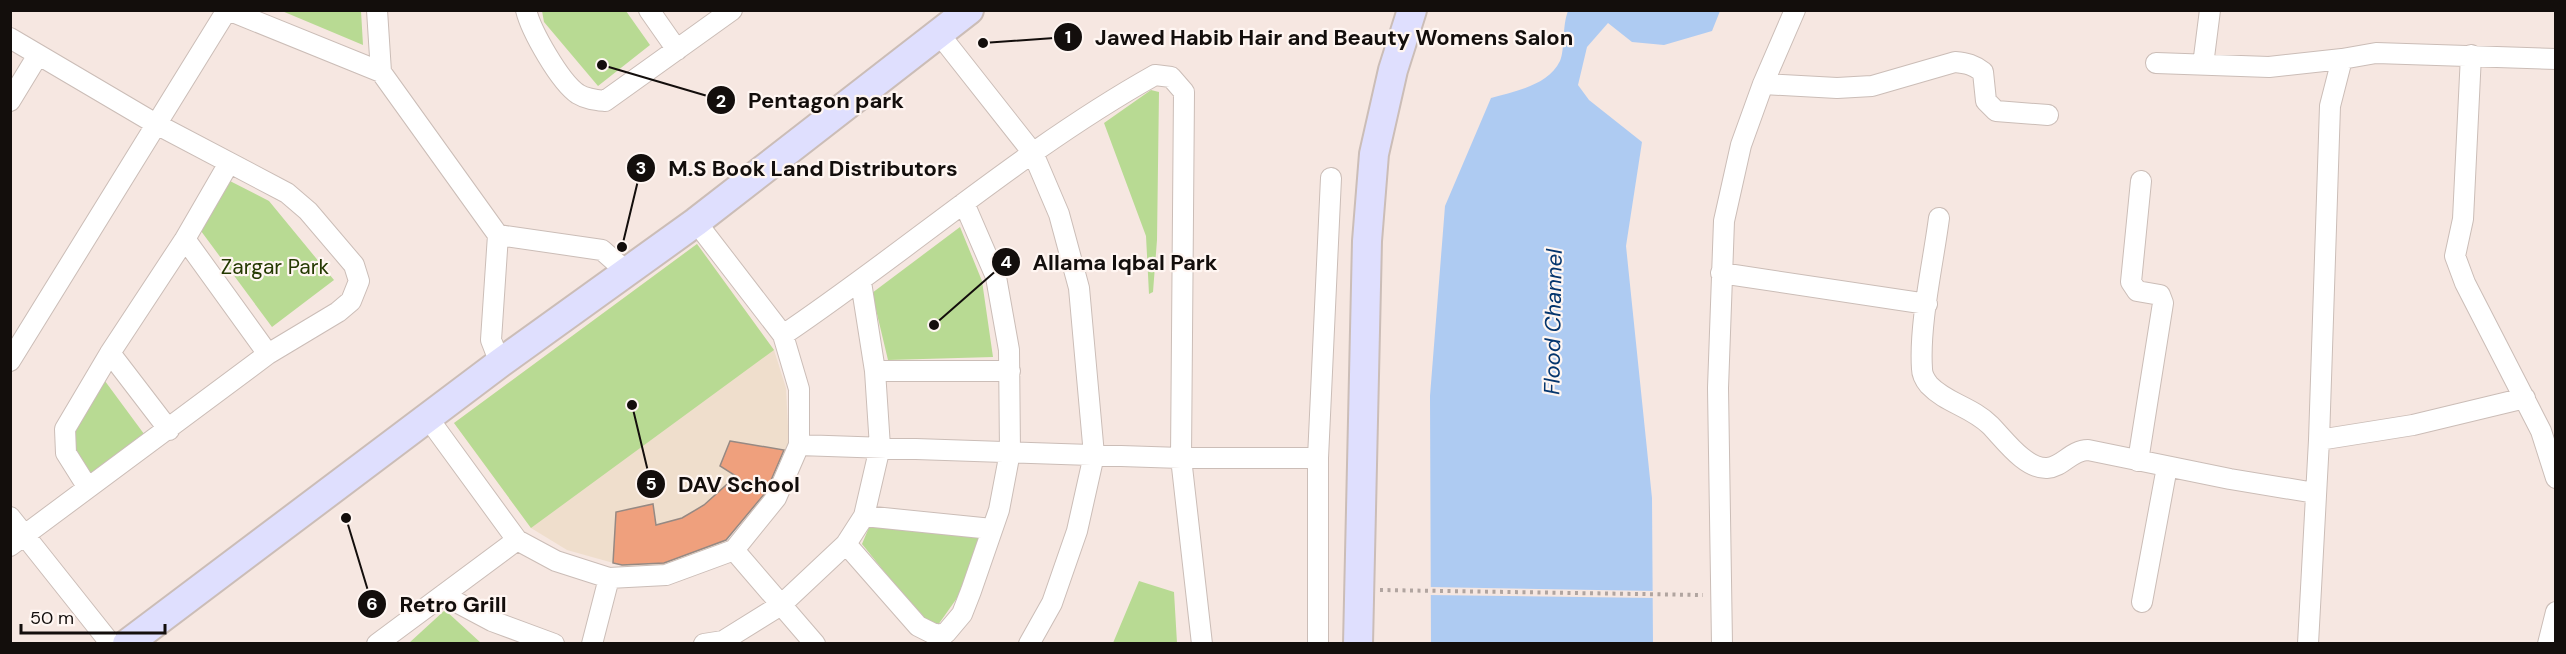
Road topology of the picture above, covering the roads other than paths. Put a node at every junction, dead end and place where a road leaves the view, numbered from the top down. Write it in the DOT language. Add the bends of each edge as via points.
graph roads {
  1 [pos="227,10"];
  2 [pos="377,10"];
  3 [pos="526,10"];
  4 [pos="649,10"];
  5 [pos="732,10"];
  6 [pos="969,10"];
  7 [pos="1412,10"];
  8 [pos="1795,10"];
  9 [pos="2210,10"];
  10 [pos="940,35"];
  11 [pos="10,38"];
  12 [pos="677,50"];
  13 [pos="38,55"];
  14 [pos="2471,55"];
  15 [pos="2342,59"];
  16 [pos="2556,59"];
  17 [pos="2156,63"];
  18 [pos="2203,65"];
  19 [pos="381,72"];
  20 [pos="1763,84"];
  21 [pos="10,101"];
  22 [pos="2048,114"];
  23 [pos="156,124"];
  24 [pos="1033,153"];
  25 [pos="229,164"];
  26 [pos="1331,178"];
  27 [pos="2141,181"];
  28 [pos="964,203"];
  29 [pos="1939,218"];
  30 [pos="696,222"];
  31 [pos="498,235"];
  32 [pos="185,239"];
  33 [pos="628,273"];
  34 [pos="1721,273"];
  35 [pos="861,282"];
  36 [pos="1927,304"];
  37 [pos="783,335"];
  38 [pos="110,353"];
  39 [pos="268,354"];
  40 [pos="10,361"];
  41 [pos="500,363"];
  42 [pos="875,371"];
  43 [pos="1010,371"];
  44 [pos="2525,398"];
  45 [pos="428,418"];
  46 [pos="169,430"];
  47 [pos="2319,440"];
  48 [pos="799,445"];
  49 [pos="880,447"];
  50 [pos="1010,452"];
  51 [pos="1094,455"];
  52 [pos="1181,458"];
  53 [pos="1318,458"];
  54 [pos="2138,461"];
  55 [pos="2167,467"];
  56 [pos="2556,478"];
  57 [pos="88,488"];
  58 [pos="2315,493"];
  59 [pos="864,516"];
  60 [pos="10,517"];
  61 [pos="992,530"];
  62 [pos="517,540"];
  63 [pos="18,541"];
  64 [pos="846,544"];
  65 [pos="734,550"];
  66 [pos="609,578"];
  67 [pos="443,595"];
  68 [pos="2142,602"];
  69 [pos="781,605"];
  70 [pos="2556,612"];
  71 [pos="717,643"];
  72 [pos="111,644"];
  73 [pos="127,644"];
  74 [pos="377,644"];
  75 [pos="554,644"];
  76 [pos="592,644"];
  77 [pos="815,644"];
  78 [pos="1029,644"];
  79 [pos="1202,644"];
  80 [pos="1318,644"];
  81 [pos="1358,644"];
  82 [pos="1722,644"];
  83 [pos="2308,644"];
  84 [pos="2548,644"];
  1 -- 19 [label="street"];
  1 -- 23 [label="street"];
  2 -- 19 [label="street"];
  3 -- 12 [label="street" via="538,42 570,86 578,94 596,100 605,101"];
  4 -- 12 [label="street"];
  5 -- 12 [label="street"];
  6 -- 10 [label="main road"];
  7 -- 81 [label="main road" via="1393,70 1374,154 1366,241"];
  8 -- 20 [label="street"];
  9 -- 18 [label="street"];
  10 -- 24 [label="street"];
  10 -- 30 [label="main road"];
  11 -- 13 [label="street"];
  13 -- 21 [label="street"];
  13 -- 23 [label="street"];
  14 -- 15 [label="street" via="2376,53"];
  14 -- 16 [label="street"];
  14 -- 44 [label="street" via="2463,219 2455,256"];
  15 -- 18 [label="street" via="2269,67"];
  15 -- 47 [label="street" via="2330,106"];
  17 -- 18 [label="street"];
  19 -- 31 [label="street"];
  20 -- 22 [label="street" via="1872,86 1955,62 1972,64 1983,72 1986,101 1996,111"];
  20 -- 34 [label="street" via="1732,177"];
  23 -- 25 [label="street"];
  23 -- 40 [label="street"];
  24 -- 28 [label="street"];
  24 -- 51 [label="street" via="1059,214 1079,288"];
  24 -- 52 [label="street" via="1155,75 1170,77 1184,92"];
  25 -- 32 [label="street"];
  25 -- 39 [label="street" via="287,193 308,211 354,265 358,276 355,293 338,312"];
  26 -- 53 [label="street"];
  27 -- 54 [label="street" via="2132,282 2137,291 2160,295 2163,303"];
  28 -- 35 [label="street"];
  28 -- 43 [label="street" via="996,277"];
  29 -- 36 [label="street"];
  30 -- 33 [label="main road"];
  30 -- 37 [label="street"];
  31 -- 33 [label="street" via="602,250"];
  31 -- 41 [label="street" via="491,340"];
  32 -- 38 [label="street"];
  32 -- 39 [label="street"];
  33 -- 41 [label="main road"];
  34 -- 36 [label="street"];
  34 -- 82 [label="street" via="1718,388"];
  35 -- 37 [label="street"];
  35 -- 42 [label="street"];
  36 -- 54 [label="street" via="1924,377 1943,396 1985,420 2025,459 2048,468 2075,451 2088,450"];
  37 -- 48 [label="street" via="800,389"];
  38 -- 46 [label="street"];
  38 -- 57 [label="street" via="64,436 66,453"];
  39 -- 46 [label="street"];
  41 -- 45 [label="main road"];
  42 -- 43 [label="street"];
  42 -- 49 [label="street"];
  43 -- 50 [label="street"];
  44 -- 47 [label="street" via="2413,425"];
  44 -- 56 [label="street"];
  45 -- 62 [label="street"];
  45 -- 73 [label="main road"];
  46 -- 57 [label="street"];
  47 -- 58 [label="street"];
  48 -- 49 [label="street"];
  48 -- 65 [label="street" via="776,498"];
  49 -- 50 [label="street"];
  49 -- 59 [label="street"];
  50 -- 51 [label="street"];
  50 -- 61 [label="street"];
  51 -- 52 [label="street"];
  51 -- 78 [label="street" via="1077,531 1052,603"];
  52 -- 53 [label="street"];
  52 -- 79 [label="street"];
  53 -- 80 [label="street"];
  54 -- 55 [label="street"];
  55 -- 58 [label="street"];
  55 -- 68 [label="street"];
  57 -- 63 [label="street"];
  58 -- 83 [label="street"];
  59 -- 61 [label="street"];
  59 -- 64 [label="street"];
  60 -- 63 [label="street"];
  61 -- 64 [label="street" via="963,614 946,633 936,634 927,632 910,618"];
  62 -- 66 [label="street" via="556,561"];
  62 -- 67 [label="street"];
  63 -- 72 [label="street"];
  64 -- 69 [label="street"];
  65 -- 66 [label="street" via="666,575"];
  65 -- 69 [label="street"];
  66 -- 76 [label="street"];
  67 -- 74 [label="street"];
  67 -- 75 [label="street" via="492,621"];
  69 -- 71 [label="street"];
  69 -- 77 [label="street"];
  70 -- 84 [label="street"];
}
